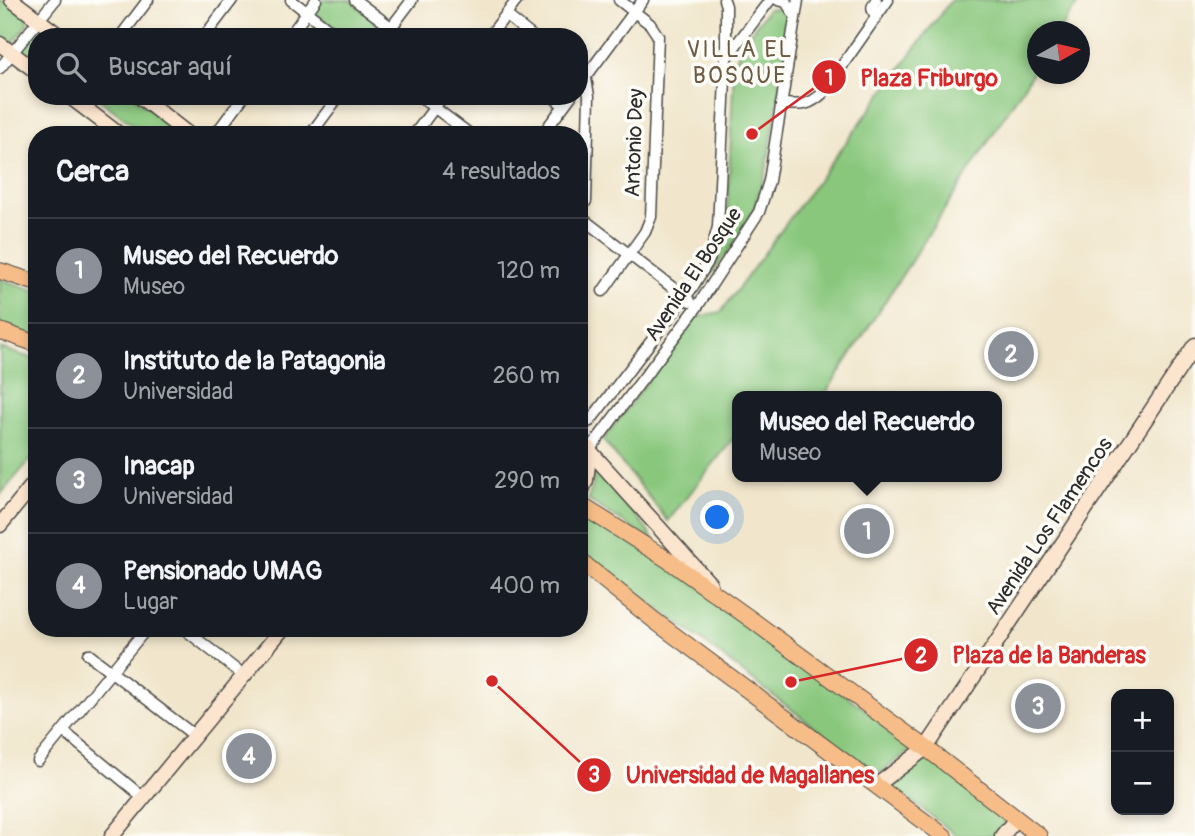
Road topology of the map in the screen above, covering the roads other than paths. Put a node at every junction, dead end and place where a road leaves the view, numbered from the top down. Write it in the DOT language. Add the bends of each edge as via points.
graph roads {
  1 [pos="12,0"];
  2 [pos="55,0"];
  3 [pos="148,0"];
  4 [pos="232,0"];
  5 [pos="291,0"];
  6 [pos="316,0"];
  7 [pos="355,0"];
  8 [pos="412,0"];
  9 [pos="517,0"];
  10 [pos="619,0"];
  11 [pos="643,0"];
  12 [pos="724,0"];
  13 [pos="798,0"];
  14 [pos="876,0"];
  15 [pos="887,0"];
  16 [pos="773,1"];
  17 [pos="307,12"];
  18 [pos="634,12"];
  19 [pos="506,15"];
  20 [pos="796,16"];
  21 [pos="876,16"];
  22 [pos="39,20"];
  23 [pos="32,28"];
  24 [pos="49,28"];
  25 [pos="127,28"];
  26 [pos="211,28"];
  27 [pos="295,28"];
  28 [pos="327,28"];
  29 [pos="384,28"];
  30 [pos="391,28"];
  31 [pos="496,28"];
  32 [pos="522,28"];
  33 [pos="28,33"];
  34 [pos="0,44"];
  35 [pos="12,53"];
  36 [pos="726,58"];
  37 [pos="28,65"];
  38 [pos="0,68"];
  39 [pos="588,70"];
  40 [pos="588,94"];
  41 [pos="782,104"];
  42 [pos="81,105"];
  43 [pos="159,105"];
  44 [pos="237,105"];
  45 [pos="332,105"];
  46 [pos="431,105"];
  47 [pos="437,105"];
  48 [pos="564,105"];
  49 [pos="435,108"];
  50 [pos="108,126"];
  51 [pos="181,126"];
  52 [pos="222,126"];
  53 [pos="317,126"];
  54 [pos="421,126"];
  55 [pos="459,126"];
  56 [pos="549,126"];
  57 [pos="588,131"];
  58 [pos="588,221"];
  59 [pos="631,254"];
  60 [pos="0,271"];
  61 [pos="28,280"];
  62 [pos="603,291"];
  63 [pos="684,297"];
  64 [pos="697,307"];
  65 [pos="0,331"];
  66 [pos="28,341"];
  67 [pos="1195,345"];
  68 [pos="588,422"];
  69 [pos="588,440"];
  70 [pos="588,447"];
  71 [pos="28,491"];
  72 [pos="588,510"];
  73 [pos="0,525"];
  74 [pos="588,567"];
  75 [pos="728,603"];
  76 [pos="140,637"];
  77 [pos="194,637"];
  78 [pos="276,637"];
  79 [pos="88,654"];
  80 [pos="111,673"];
  81 [pos="244,676"];
  82 [pos="63,731"];
  83 [pos="195,736"];
  84 [pos="926,748"];
  85 [pos="38,761"];
  86 [pos="877,785"];
  87 [pos="144,798"];
  88 [pos="1019,827"];
  89 [pos="112,836"];
  90 [pos="944,836"];
  91 [pos="1002,836"];
  92 [pos="1039,836"];
  1 -- 22 [label="main road"];
  2 -- 22 [label="street"];
  3 -- 25 [label="street"];
  4 -- 26 [label="street"];
  5 -- 17 [label="street"];
  6 -- 17 [label="street"];
  7 -- 29 [label="street"];
  8 -- 30 [label="street"];
  9 -- 19 [label="street"];
  10 -- 18 [label="street, Antonio Dey"];
  11 -- 18 [label="street"];
  12 -- 36 [label="street, Avenida El Bosque"];
  13 -- 20 [label="street, Avenida El Bosque"];
  14 -- 21 [label="street" via="872,10"];
  15 -- 21 [label="street"];
  16 -- 20 [label="street" via="786,2"];
  16 -- 36 [label="street"];
  17 -- 27 [label="street"];
  17 -- 28 [label="street"];
  18 -- 39 [label="street"];
  18 -- 59 [label="street, Antonio Dey" via="657,36 651,217"];
  19 -- 31 [label="street"];
  19 -- 32 [label="street"];
  20 -- 41 [label="street, Avenida El Bosque"];
  21 -- 41 [label="street" via="823,93 805,105"];
  22 -- 23 [label="street"];
  22 -- 24 [label="main road"];
  33 -- 35 [label="street"];
  34 -- 35 [label="main road"];
  35 -- 37 [label="main road"];
  35 -- 38 [label="street"];
  36 -- 63 [label="street, Avenida El Bosque" via="718,227 709,260"];
  40 -- 57 [label="street"];
  41 -- 64 [label="street, Avenida El Bosque" via="759,212"];
  42 -- 50 [label="main road"];
  43 -- 51 [label="main road"];
  44 -- 52 [label="street"];
  45 -- 53 [label="street"];
  46 -- 49 [label="street"];
  47 -- 49 [label="street"];
  48 -- 56 [label="street"];
  49 -- 54 [label="street"];
  49 -- 55 [label="street"];
  58 -- 59 [label="street"];
  59 -- 62 [label="street, Antonio Dey"];
  59 -- 63 [label="street"];
  60 -- 61 [label="main road"];
  63 -- 64 [label="street"];
  63 -- 68 [label="street, Avenida El Bosque"];
  64 -- 69 [label="street, Avenida El Bosque"];
  65 -- 66 [label="main road"];
  67 -- 84 [label="main road, Avenida Los Flamencos"];
  70 -- 75 [label="main road"];
  71 -- 73 [label="main road"];
  72 -- 75 [label="main road"];
  74 -- 86 [label="main road"];
  75 -- 84 [label="main road"];
  76 -- 80 [label="street"];
  77 -- 81 [label="street"];
  78 -- 81 [label="main road"];
  79 -- 80 [label="street"];
  80 -- 82 [label="street"];
  80 -- 83 [label="street"];
  81 -- 83 [label="main road"];
  82 -- 85 [label="street"];
  82 -- 87 [label="street"];
  83 -- 87 [label="main road"];
  84 -- 86 [label="main road, Avenida Los Flamencos"];
  84 -- 88 [label="main road"];
  86 -- 90 [label="main road"];
  87 -- 89 [label="main road"];
  88 -- 91 [label="main road"];
  88 -- 92 [label="main road"];
}
